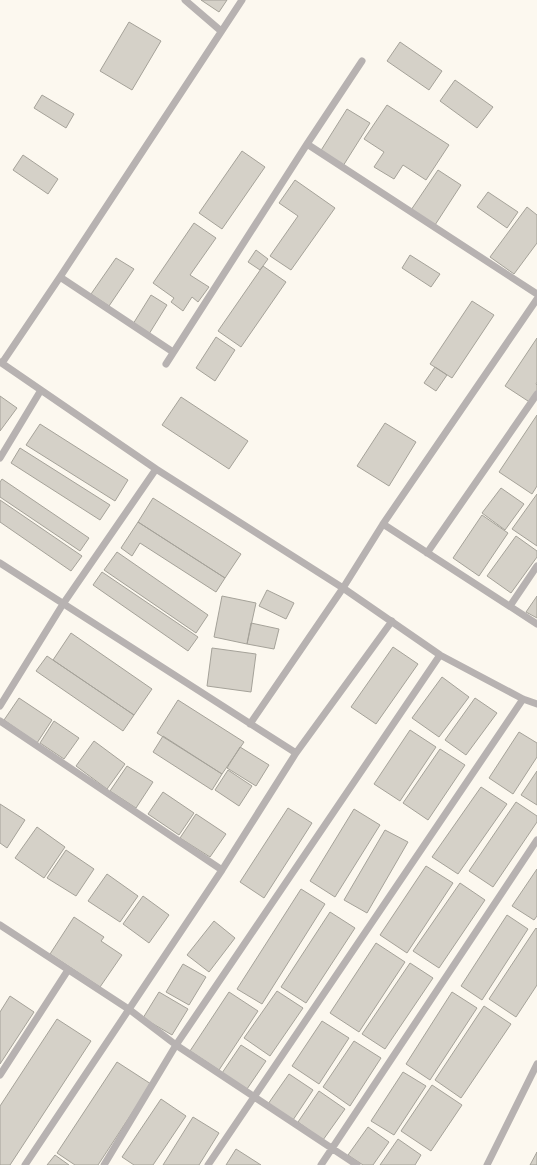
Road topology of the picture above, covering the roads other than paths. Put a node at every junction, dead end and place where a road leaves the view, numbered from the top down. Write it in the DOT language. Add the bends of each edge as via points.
graph roads {
  1 [pos="185,0"];
  2 [pos="242,0"];
  3 [pos="221,31"];
  4 [pos="362,61"];
  5 [pos="307,144"];
  6 [pos="60,277"];
  7 [pos="537,294"];
  8 [pos="537,300"];
  9 [pos="173,352"];
  10 [pos="1,362"];
  11 [pos="166,364"];
  12 [pos="41,390"];
  13 [pos="537,394"];
  14 [pos="0,458"];
  15 [pos="156,470"];
  16 [pos="383,524"];
  17 [pos="428,553"];
  18 [pos="0,563"];
  19 [pos="537,566"];
  20 [pos="343,588"];
  21 [pos="63,604"];
  22 [pos="510,606"];
  23 [pos="392,621"];
  24 [pos="537,624"];
  25 [pos="440,655"];
  26 [pos="523,699"];
  27 [pos="537,704"];
  28 [pos="0,706"];
  29 [pos="0,721"];
  30 [pos="250,724"];
  31 [pos="296,753"];
  32 [pos="537,840"];
  33 [pos="222,870"];
  34 [pos="0,925"];
  35 [pos="68,970"];
  36 [pos="130,1010"];
  37 [pos="176,1045"];
  38 [pos="537,1064"];
  39 [pos="0,1075"];
  40 [pos="253,1096"];
  41 [pos="331,1148"];
  42 [pos="25,1165"];
  43 [pos="104,1165"];
  44 [pos="208,1165"];
  45 [pos="321,1165"];
  46 [pos="357,1165"];
  47 [pos="487,1165"];
  1 -- 3 [label="lane"];
  2 -- 3 [label="lane"];
  3 -- 6 [label="lane"];
  4 -- 5 [label="lane"];
  5 -- 7 [label="lane"];
  5 -- 9 [label="lane"];
  6 -- 9 [label="lane"];
  6 -- 10 [label="lane"];
  8 -- 16 [label="lane"];
  9 -- 11 [label="lane"];
  10 -- 12 [label="lane"];
  12 -- 14 [label="lane"];
  12 -- 15 [label="lane"];
  13 -- 17 [label="lane"];
  15 -- 20 [label="lane"];
  15 -- 21 [label="lane"];
  16 -- 17 [label="lane"];
  16 -- 20 [label="lane"];
  17 -- 22 [label="lane"];
  18 -- 21 [label="lane"];
  19 -- 22 [label="lane"];
  20 -- 23 [label="lane"];
  20 -- 30 [label="lane"];
  21 -- 28 [label="lane"];
  21 -- 30 [label="lane"];
  22 -- 24 [label="lane"];
  23 -- 25 [label="lane"];
  23 -- 31 [label="lane"];
  25 -- 26 [label="lane"];
  25 -- 37 [label="lane"];
  26 -- 27 [label="lane"];
  26 -- 40 [label="lane"];
  29 -- 33 [label="lane"];
  30 -- 31 [label="lane"];
  31 -- 33 [label="lane"];
  32 -- 41 [label="lane"];
  33 -- 36 [label="lane"];
  34 -- 35 [label="lane"];
  35 -- 36 [label="lane"];
  35 -- 39 [label="lane"];
  36 -- 37 [label="lane"];
  36 -- 42 [label="lane"];
  37 -- 40 [label="lane"];
  37 -- 43 [label="lane"];
  38 -- 47 [label="lane"];
  40 -- 41 [label="lane"];
  40 -- 44 [label="lane"];
  41 -- 45 [label="lane"];
  41 -- 46 [label="lane"];
}
